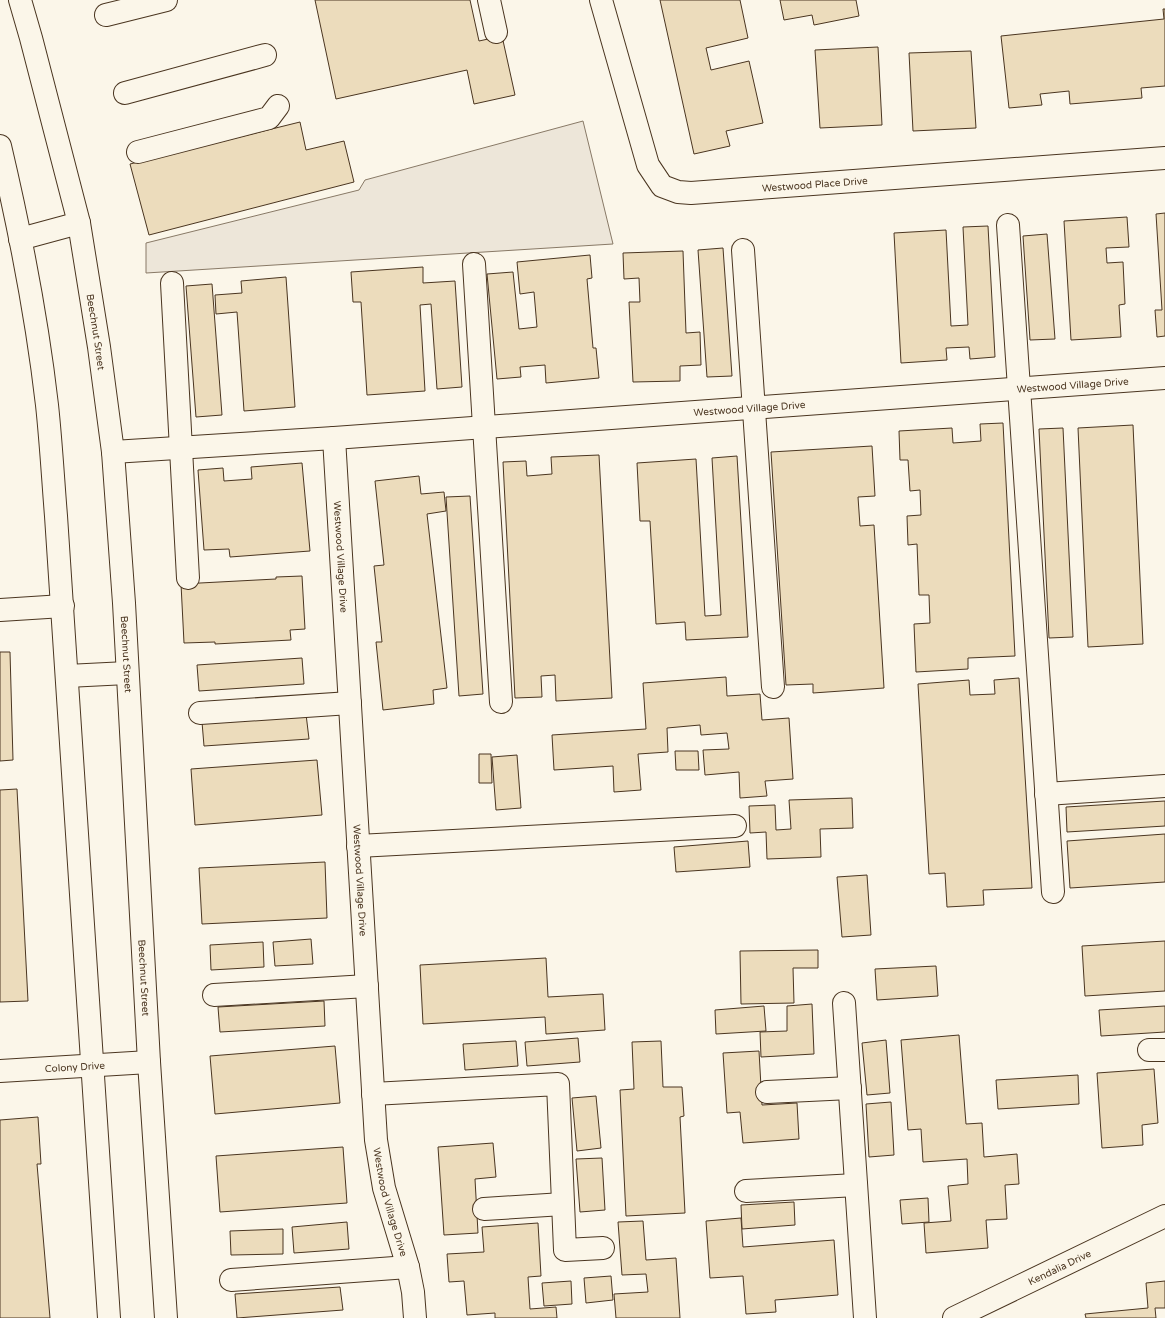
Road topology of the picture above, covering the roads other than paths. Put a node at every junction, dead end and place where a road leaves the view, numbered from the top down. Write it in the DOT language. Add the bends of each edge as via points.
graph roads {
  1 [pos="20,0"];
  2 [pos="166,0"];
  3 [pos="489,0"];
  4 [pos="602,0"];
  5 [pos="106,15"];
  6 [pos="496,32"];
  7 [pos="266,55"];
  8 [pos="125,93"];
  9 [pos="278,106"];
  10 [pos="0,146"];
  11 [pos="138,152"];
  12 [pos="1165,158"];
  13 [pos="3,174"];
  14 [pos="79,223"];
  15 [pos="1008,225"];
  16 [pos="20,240"];
  17 [pos="743,250"];
  18 [pos="474,264"];
  19 [pos="172,283"];
  20 [pos="1165,378"];
  21 [pos="1019,388"];
  22 [pos="754,407"];
  23 [pos="484,427"];
  24 [pos="334,438"];
  25 [pos="181,448"];
  26 [pos="112,452"];
  27 [pos="188,578"];
  28 [pos="63,606"];
  29 [pos="0,610"];
  30 [pos="127,673"];
  31 [pos="67,676"];
  32 [pos="773,687"];
  33 [pos="501,702"];
  34 [pos="350,703"];
  35 [pos="200,713"];
  36 [pos="1165,786"];
  37 [pos="1046,794"];
  38 [pos="734,826"];
  39 [pos="358,846"];
  40 [pos="1053,892"];
  41 [pos="367,986"];
  42 [pos="214,994"];
  43 [pos="844,1003"];
  44 [pos="150,1062"];
  45 [pos="92,1065"];
  46 [pos="0,1071"];
  47 [pos="850,1088"];
  48 [pos="767,1092"];
  49 [pos="373,1094"];
  50 [pos="856,1185"];
  51 [pos="746,1191"];
  52 [pos="563,1204"];
  53 [pos="484,1209"];
  54 [pos="1165,1216"];
  55 [pos="603,1248"];
  56 [pos="408,1267"];
  57 [pos="231,1280"];
  58 [pos="109,1318"];
  59 [pos="166,1318"];
  60 [pos="415,1318"];
  61 [pos="865,1318"];
  62 [pos="954,1318"];
  1 -- 14 [label="street, Beechnut Street"];
  2 -- 5 [label="street"];
  3 -- 6 [label="street"];
  4 -- 12 [label="street, Westwood Place Drive" via="648,165 662,186 678,192"];
  7 -- 8 [label="street"];
  9 -- 11 [label="street" via="269,118"];
  10 -- 13 [label="street"];
  13 -- 16 [label="street"];
  14 -- 16 [label="street"];
  14 -- 26 [label="street, Beechnut Street" via="99,347"];
  15 -- 21 [label="street"];
  16 -- 28 [label="street" via="46,404"];
  17 -- 22 [label="street"];
  18 -- 23 [label="street"];
  19 -- 25 [label="street"];
  20 -- 21 [label="street, Westwood Village Drive"];
  21 -- 22 [label="street, Westwood Village Drive"];
  21 -- 37 [label="street"];
  22 -- 23 [label="street, Westwood Village Drive"];
  22 -- 32 [label="street"];
  23 -- 24 [label="street, Westwood Village Drive"];
  23 -- 33 [label="street"];
  24 -- 25 [label="street, Westwood Village Drive"];
  24 -- 34 [label="street, Westwood Village Drive"];
  25 -- 26 [label="street, Westwood Village Drive"];
  25 -- 27 [label="street"];
  26 -- 30 [label="street, Beechnut Street"];
  28 -- 29 [label="street"];
  28 -- 31 [label="street"];
  30 -- 31 [label="street"];
  30 -- 44 [label="street, Beechnut Street"];
  31 -- 45 [label="street"];
  34 -- 35 [label="street"];
  34 -- 39 [label="street, Westwood Village Drive"];
  36 -- 37 [label="street"];
  37 -- 40 [label="street"];
  38 -- 39 [label="street"];
  39 -- 41 [label="street, Westwood Village Drive"];
  41 -- 42 [label="street"];
  41 -- 49 [label="street, Westwood Village Drive"];
  43 -- 47 [label="street"];
  44 -- 45 [label="street, Colony Drive"];
  44 -- 59 [label="street, Beechnut Street"];
  45 -- 46 [label="street, Colony Drive"];
  45 -- 58 [label="street"];
  47 -- 48 [label="street"];
  47 -- 50 [label="street"];
  49 -- 52 [label="street" via="558,1084"];
  49 -- 56 [label="street, Westwood Village Drive" via="376,1140 384,1188"];
  50 -- 51 [label="street"];
  50 -- 61 [label="street"];
  52 -- 53 [label="street"];
  52 -- 55 [label="street" via="565,1250"];
  54 -- 62 [label="street, Kendalia Drive"];
  56 -- 57 [label="street"];
  56 -- 60 [label="street, Westwood Village Drive"];
}
